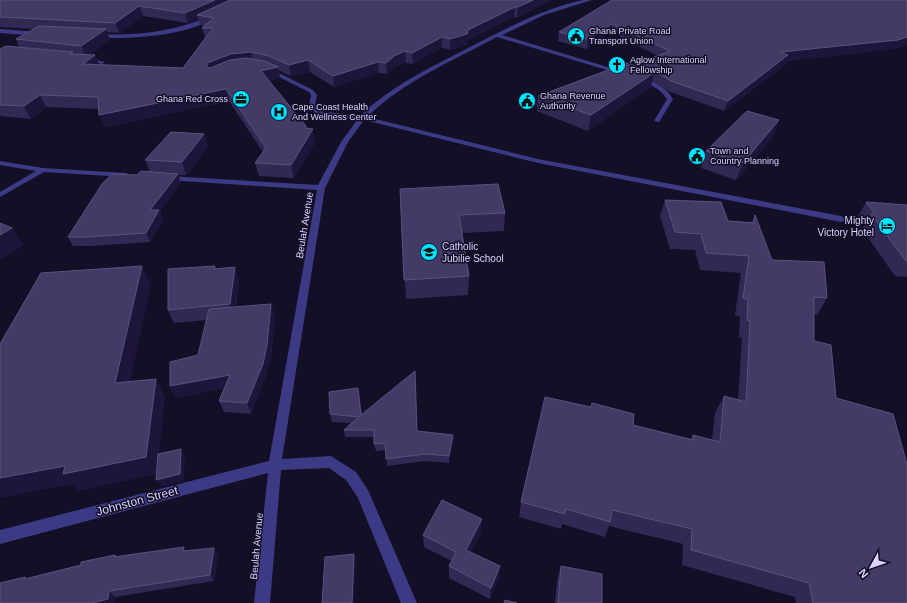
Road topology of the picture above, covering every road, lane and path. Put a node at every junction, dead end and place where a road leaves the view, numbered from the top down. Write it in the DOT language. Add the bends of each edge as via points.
graph roads {
  1 [pos="590,0"];
  2 [pos="216,15"];
  3 [pos="0,31"];
  4 [pos="47,34"];
  5 [pos="496,35"];
  6 [pos="92,36"];
  7 [pos="80,60"];
  8 [pos="102,62"];
  9 [pos="258,67"];
  10 [pos="629,75"];
  11 [pos="636,78"];
  12 [pos="362,118"];
  13 [pos="656,121"];
  14 [pos="0,163"];
  15 [pos="43,170"];
  16 [pos="138,176"];
  17 [pos="162,177"];
  18 [pos="321,188"];
  19 [pos="0,195"];
  20 [pos="841,219"];
  21 [pos="275,465"];
  22 [pos="0,537"];
  23 [pos="262,603"];
  24 [pos="409,603"];
  1 -- 5 [label="street, Beulah Avenue" via="558,7"];
  2 -- 6 [label="street" via="193,25 147,36"];
  3 -- 4 [label="street"];
  5 -- 10 [label="street"];
  5 -- 12 [label="street, Beulah Avenue" via="382,98"];
  7 -- 8 [label="street"];
  9 -- 12 [label="street" via="272,71 311,91 314,95 312,105 317,112"];
  11 -- 13 [label="street" via="658,87 667,93 670,99"];
  12 -- 18 [label="street, Beulah Avenue" via="338,151"];
  12 -- 20 [label="street" via="538,161"];
  14 -- 15 [label="street"];
  15 -- 16 [label="street"];
  15 -- 19 [label="street"];
  17 -- 18 [label="street"];
  18 -- 21 [label="street, Beulah Avenue"];
  21 -- 22 [label="street, Johnston Street"];
  21 -- 23 [label="street, Beulah Avenue"];
  21 -- 24 [label="street, Johnston Street" via="331,462 351,476 363,494"];
}
